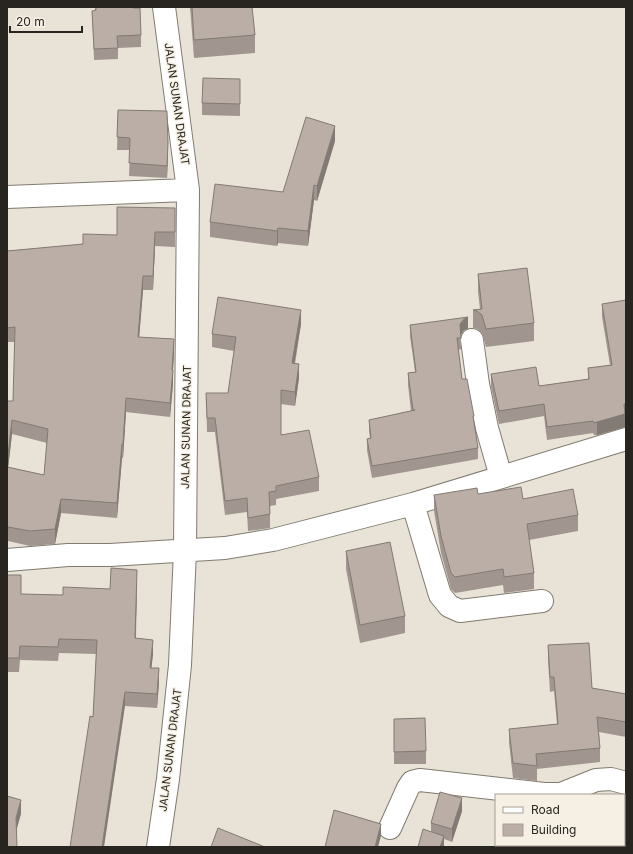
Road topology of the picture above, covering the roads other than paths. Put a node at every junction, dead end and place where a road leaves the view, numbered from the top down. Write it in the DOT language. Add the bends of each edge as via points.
graph roads {
  1 [pos="164,7"];
  2 [pos="188,190"];
  3 [pos="7,197"];
  4 [pos="472,340"];
  5 [pos="626,439"];
  6 [pos="502,477"];
  7 [pos="413,504"];
  8 [pos="185,551"];
  9 [pos="7,560"];
  10 [pos="542,601"];
  11 [pos="626,784"];
  12 [pos="390,828"];
  13 [pos="158,847"];
  1 -- 2 [label="street, JALAN SUNAN DRAJAT"];
  2 -- 3 [label="street"];
  2 -- 8 [label="street, JALAN SUNAN DRAJAT"];
  4 -- 6 [label="street" via="487,428"];
  5 -- 6 [label="street"];
  6 -- 7 [label="street"];
  7 -- 8 [label="street" via="273,540"];
  7 -- 10 [label="street" via="440,595 449,606 460,611"];
  8 -- 9 [label="street"];
  8 -- 13 [label="street, JALAN SUNAN DRAJAT" via="180,665"];
  11 -- 12 [label="street" via="611,779 596,780 560,794 544,794 420,780 412,782 408,788"];
}
